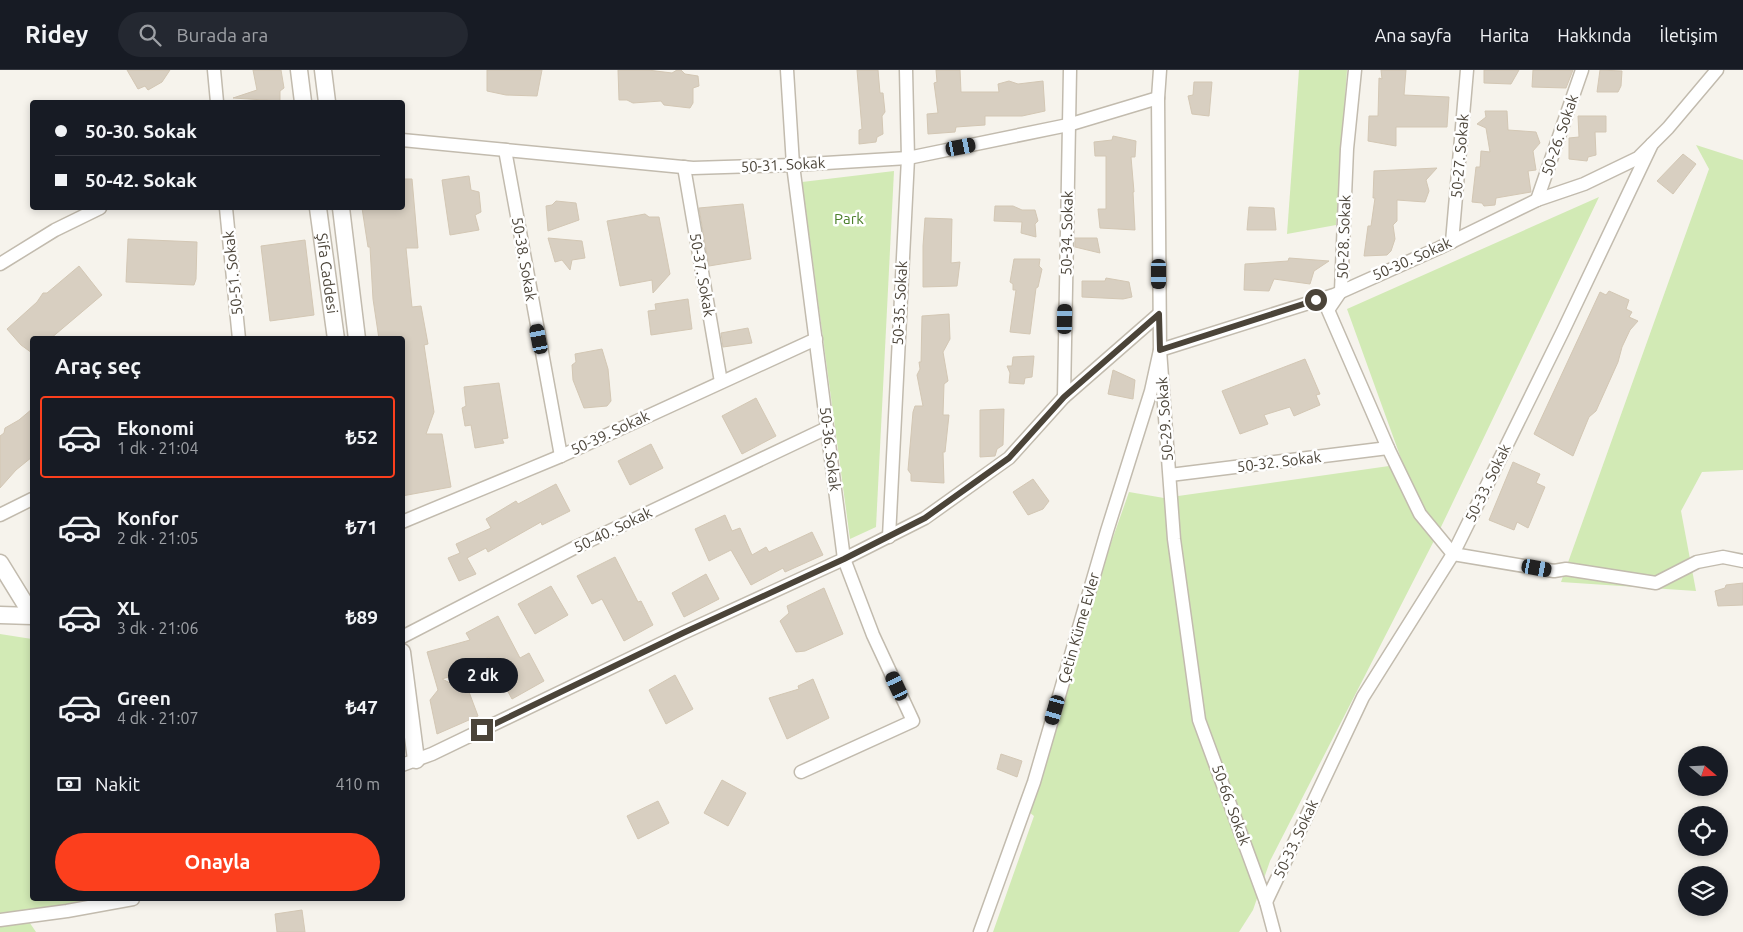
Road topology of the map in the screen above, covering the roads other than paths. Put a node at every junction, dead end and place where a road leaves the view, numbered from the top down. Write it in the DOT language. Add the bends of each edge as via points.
graph roads {
  1 [pos="214,70"];
  2 [pos="299,70"];
  3 [pos="323,70"];
  4 [pos="787,70"];
  5 [pos="906,70"];
  6 [pos="1070,70"];
  7 [pos="1160,70"];
  8 [pos="1355,70"];
  9 [pos="1467,70"];
  10 [pos="1582,70"];
  11 [pos="1717,70"];
  12 [pos="1158,98"];
  13 [pos="217,100"];
  14 [pos="303,100"];
  15 [pos="327,100"];
  16 [pos="1068,124"];
  17 [pos="405,140"];
  18 [pos="1652,144"];
  19 [pos="504,150"];
  20 [pos="908,158"];
  21 [pos="793,165"];
  22 [pos="684,167"];
  23 [pos="1538,200"];
  24 [pos="96,210"];
  25 [pos="226,210"];
  26 [pos="318,210"];
  27 [pos="341,210"];
  28 [pos="1452,242"];
  29 [pos="0,264"];
  30 [pos="1341,292"];
  31 [pos="1159,314"];
  32 [pos="239,336"];
  33 [pos="336,336"];
  34 [pos="357,336"];
  35 [pos="816,339"];
  36 [pos="1160,350"];
  37 [pos="720,382"];
  38 [pos="1064,397"];
  39 [pos="827,428"];
  40 [pos="1388,448"];
  41 [pos="561,456"];
  42 [pos="1170,475"];
  43 [pos="30,500"];
  44 [pos="0,516"];
  45 [pos="405,521"];
  46 [pos="889,537"];
  47 [pos="1453,554"];
  48 [pos="844,559"];
  49 [pos="1743,561"];
  50 [pos="0,563"];
  51 [pos="30,613"];
  52 [pos="0,615"];
  53 [pos="30,616"];
  54 [pos="405,634"];
  55 [pos="1194,678"];
  56 [pos="405,700"];
  57 [pos="409,763"];
  58 [pos="801,772"];
  59 [pos="120,901"];
  60 [pos="1266,902"];
  61 [pos="0,920"];
  62 [pos="980,932"];
  63 [pos="1274,932"];
  1 -- 13 [label="street"];
  2 -- 14 [label="street"];
  3 -- 15 [label="street"];
  4 -- 21 [label="street, 50-36. Sokak"];
  5 -- 20 [label="street, 50-35. Sokak"];
  6 -- 16 [label="street, 50-34. Sokak"];
  7 -- 12 [label="street, 50-29. Sokak"];
  8 -- 30 [label="street, 50-28. Sokak" via="1347,149"];
  9 -- 28 [label="street, 50-27. Sokak"];
  10 -- 23 [label="street, 50-26. Sokak"];
  11 -- 18 [label="street, 50-33. Sokak"];
  12 -- 16 [label="street, 50-31. Sokak"];
  12 -- 31 [label="street, 50-29. Sokak"];
  16 -- 20 [label="street, 50-31. Sokak"];
  16 -- 38 [label="street, 50-34. Sokak"];
  17 -- 19 [label="street, 50-31. Sokak"];
  18 -- 23 [label="street, 50-30. Sokak" via="1638,158 1584,184"];
  18 -- 47 [label="street, 50-33. Sokak"];
  19 -- 22 [label="street, 50-31. Sokak"];
  19 -- 41 [label="street, 50-38. Sokak"];
  20 -- 21 [label="street, 50-31. Sokak"];
  20 -- 46 [label="street, 50-35. Sokak"];
  21 -- 22 [label="street, 50-31. Sokak"];
  21 -- 35 [label="street, 50-36. Sokak"];
  22 -- 37 [label="street, 50-37. Sokak"];
  23 -- 28 [label="street, 50-30. Sokak"];
  24 -- 29 [label="street" via="55,230"];
  25 -- 32 [label="street, 50-51. Sokak"];
  26 -- 33 [label="street, Şifa Caddesi"];
  27 -- 34 [label="street, Şifa Caddesi"];
  28 -- 30 [label="street, 50-30. Sokak"];
  30 -- 36 [label="street, 50-30. Sokak"];
  30 -- 40 [label="street, 50-28. Sokak" via="1328,310"];
  31 -- 36 [label="street, 50-29. Sokak"];
  31 -- 38 [label="street"];
  35 -- 37 [label="street, 50-39. Sokak"];
  35 -- 39 [label="street, 50-36. Sokak"];
  36 -- 42 [label="street, 50-29. Sokak"];
  36 -- 62 [label="street, Çetin Küme Evler" via="1151,391 1034,782"];
  37 -- 41 [label="street, 50-39. Sokak"];
  38 -- 46 [label="street" via="1009,458 925,518"];
  39 -- 48 [label="street, 50-36. Sokak"];
  39 -- 54 [label="street, 50-40. Sokak" via="576,547"];
  40 -- 42 [label="street, 50-32. Sokak"];
  40 -- 47 [label="street" via="1420,514"];
  41 -- 45 [label="street, 50-39. Sokak"];
  42 -- 55 [label="street, 50-29. Sokak" via="1174,539"];
  43 -- 44 [label="street"];
  46 -- 48 [label="street"];
  47 -- 49 [label="street" via="1554,571 1566,569 1656,583 1697,562 1722,557"];
  47 -- 60 [label="street, 50-33. Sokak" via="1363,697"];
  48 -- 57 [label="street"];
  48 -- 58 [label="street, 50-36. Sokak" via="873,635 913,720"];
  50 -- 51 [label="street"];
  52 -- 53 [label="street"];
  55 -- 60 [label="street, 50-66. Sokak" via="1199,720"];
  56 -- 57 [label="street"];
  59 -- 61 [label="street"];
  60 -- 63 [label="street, 50-66. Sokak"];
}
